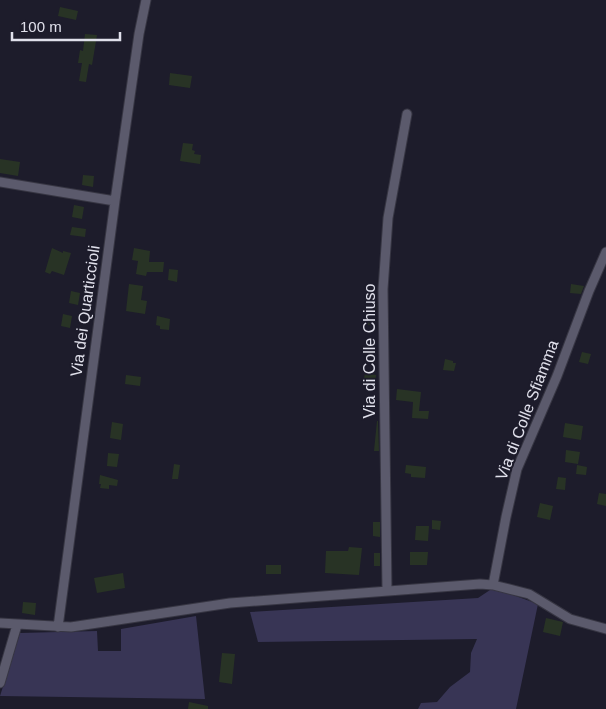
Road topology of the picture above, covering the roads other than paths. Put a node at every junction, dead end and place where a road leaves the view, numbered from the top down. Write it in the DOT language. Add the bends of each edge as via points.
graph roads {
  1 [pos="146,0"];
  2 [pos="407,114"];
  3 [pos="0,182"];
  4 [pos="115,201"];
  5 [pos="606,252"];
  6 [pos="493,585"];
  7 [pos="387,590"];
  8 [pos="0,623"];
  9 [pos="17,625"];
  10 [pos="58,627"];
  11 [pos="606,629"];
  12 [pos="0,683"];
  1 -- 4 [label="street, Via dei Quarticcioli"];
  2 -- 7 [label="street, Via di Colle Chiuso" via="388,218 383,289"];
  3 -- 4 [label="street"];
  4 -- 10 [label="street, Via dei Quarticcioli"];
  5 -- 6 [label="street, Via di Colle Sfiamma" via="517,468"];
  6 -- 7 [label="street"];
  6 -- 11 [label="street" via="529,594 570,619"];
  7 -- 10 [label="street" via="230,603"];
  8 -- 9 [label="street"];
  9 -- 10 [label="street"];
  9 -- 12 [label="street"];
}
